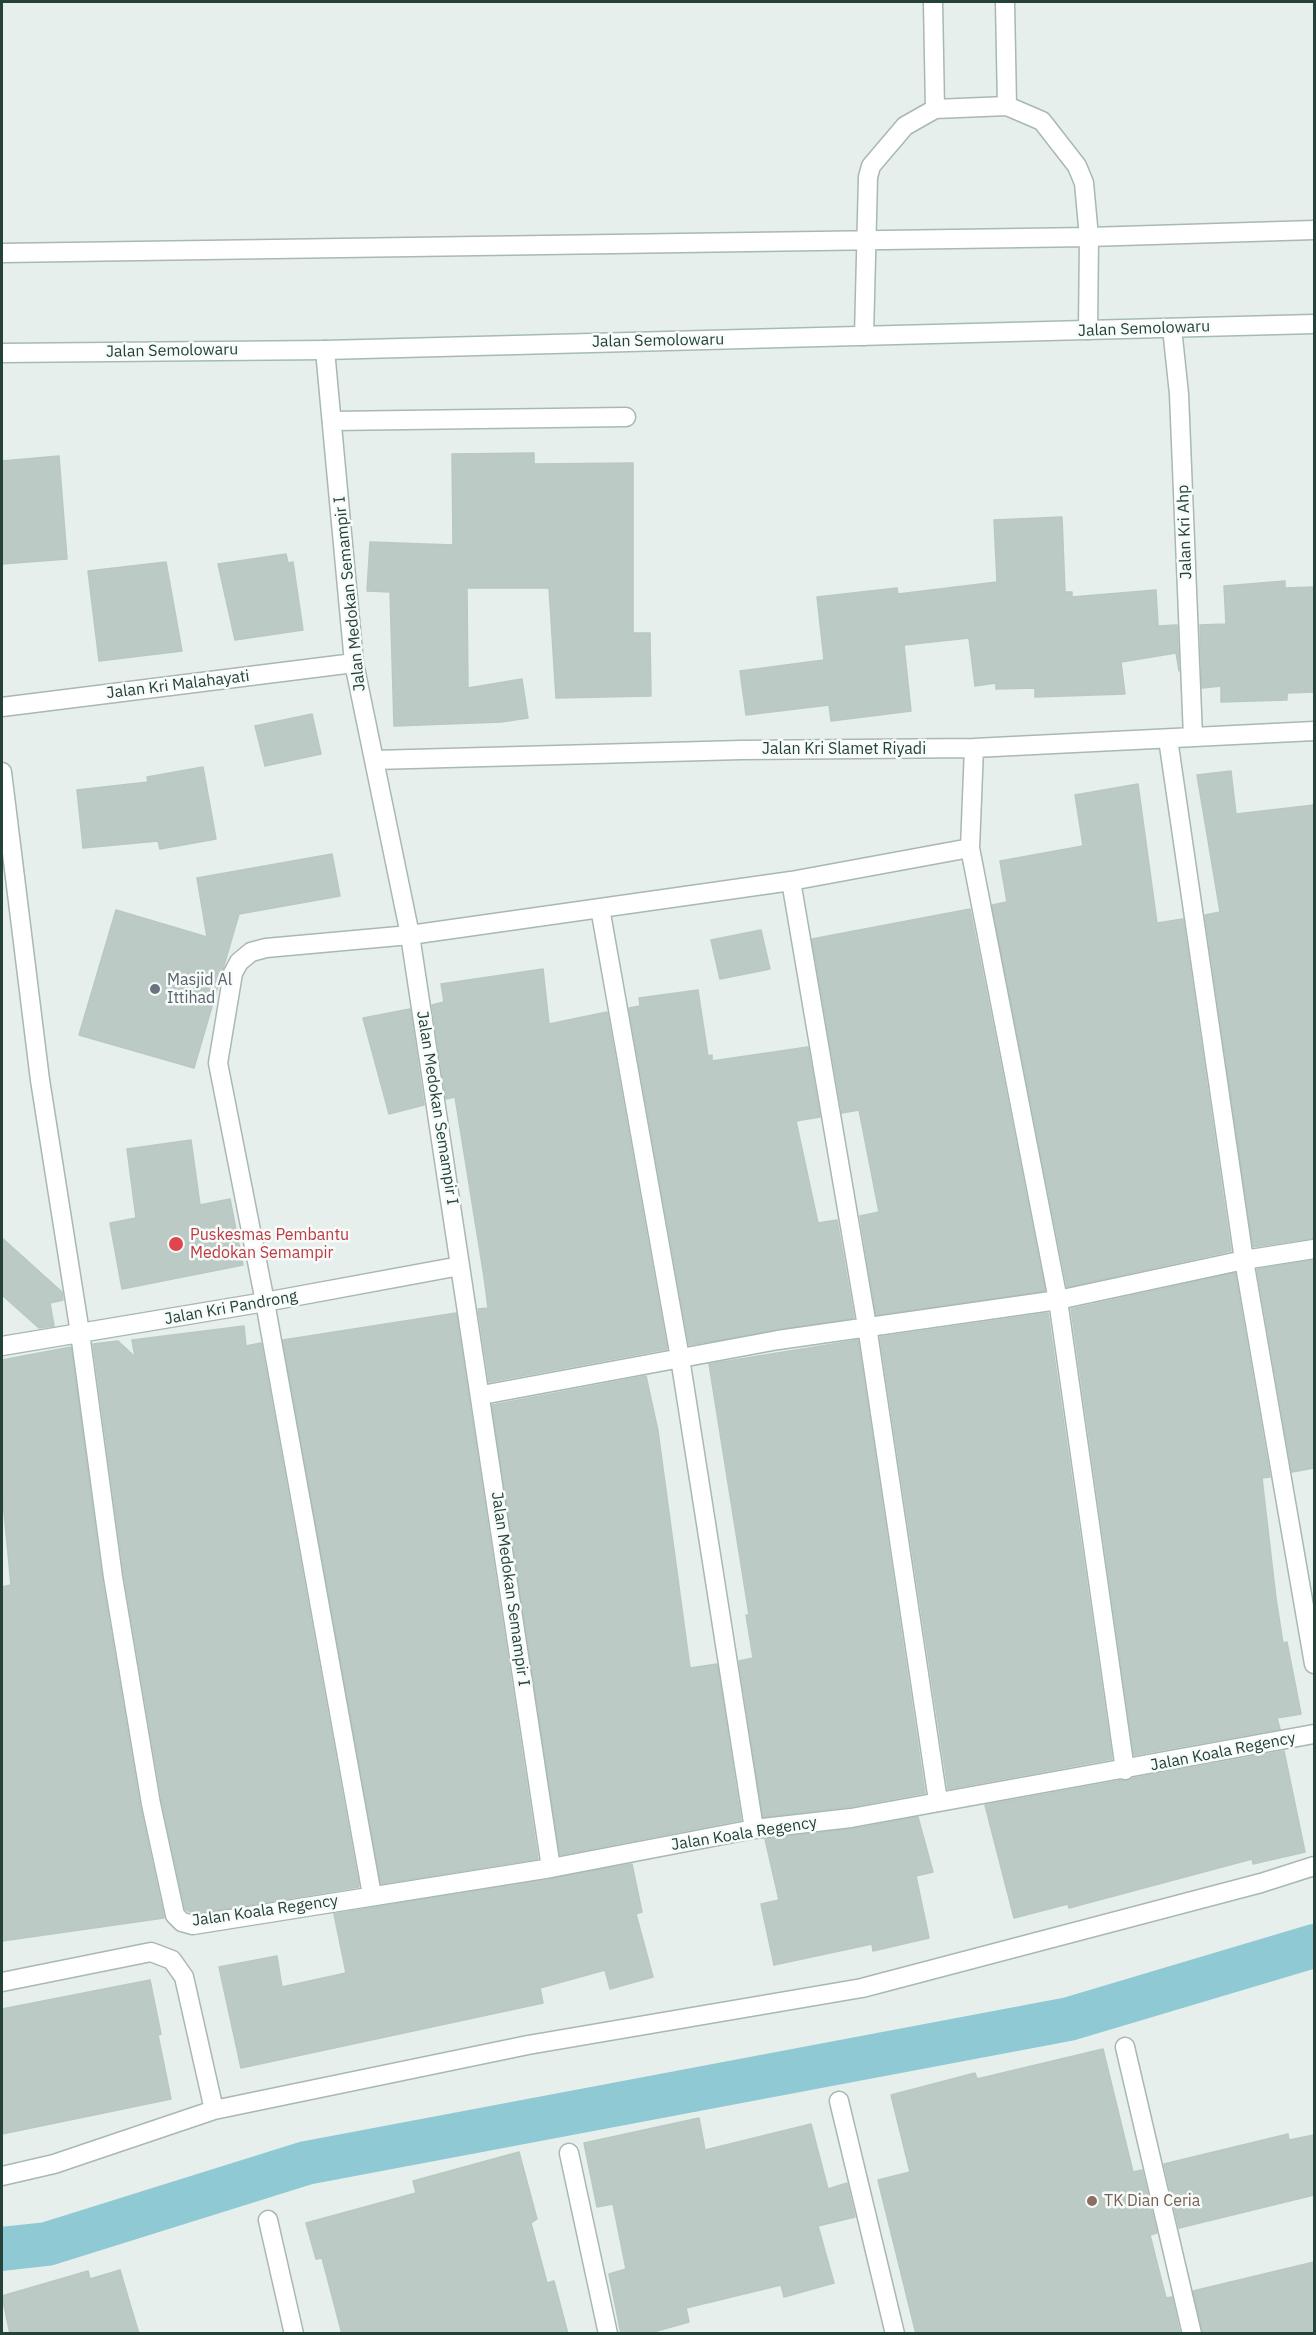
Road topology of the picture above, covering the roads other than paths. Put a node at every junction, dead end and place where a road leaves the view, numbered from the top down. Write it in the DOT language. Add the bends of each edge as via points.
graph roads {
  1 [pos="933,2"];
  2 [pos="1005,2"];
  3 [pos="1007,106"];
  4 [pos="935,109"];
  5 [pos="1314,230"];
  6 [pos="1089,242"];
  7 [pos="865,247"];
  8 [pos="2,253"];
  9 [pos="1314,324"];
  10 [pos="1172,328"];
  11 [pos="1088,330"];
  12 [pos="864,336"];
  13 [pos="325,350"];
  14 [pos="2,353"];
  15 [pos="626,417"];
  16 [pos="332,421"];
  17 [pos="354,663"];
  18 [pos="2,707"];
  19 [pos="1314,731"];
  20 [pos="1194,737"];
  21 [pos="1168,739"];
  22 [pos="974,748"];
  23 [pos="374,760"];
  24 [pos="2,772"];
  25 [pos="970,848"];
  26 [pos="791,881"];
  27 [pos="600,908"];
  28 [pos="410,935"];
  29 [pos="1314,1249"];
  30 [pos="1244,1260"];
  31 [pos="460,1266"];
  32 [pos="1058,1300"];
  33 [pos="265,1302"];
  34 [pos="867,1326"];
  35 [pos="80,1333"];
  36 [pos="2,1346"];
  37 [pos="680,1358"];
  38 [pos="482,1395"];
  39 [pos="1314,1664"];
  40 [pos="1314,1734"];
  41 [pos="1125,1770"];
  42 [pos="938,1801"];
  43 [pos="754,1829"];
  44 [pos="1314,1866"];
  45 [pos="551,1868"];
  46 [pos="372,1895"];
  47 [pos="2,1982"];
  48 [pos="1125,2047"];
  49 [pos="839,2102"];
  50 [pos="214,2110"];
  51 [pos="569,2153"];
  52 [pos="2,2175"];
  53 [pos="268,2220"];
  54 [pos="294,2334"];
  55 [pos="608,2334"];
  56 [pos="895,2334"];
  57 [pos="1192,2334"];
  1 -- 4 [label="street"];
  2 -- 3 [label="street"];
  3 -- 4 [label="street"];
  3 -- 6 [label="street" via="1042,120 1077,166 1084,183"];
  4 -- 7 [label="street" via="900,130 871,166"];
  5 -- 6 [label="street"];
  6 -- 7 [label="street"];
  6 -- 11 [label="street"];
  7 -- 8 [label="street"];
  7 -- 12 [label="street"];
  9 -- 10 [label="street, Jalan Semolowaru"];
  10 -- 11 [label="street, Jalan Semolowaru"];
  10 -- 20 [label="street, Jalan Kri Ahp" via="1179,394"];
  11 -- 12 [label="street, Jalan Semolowaru"];
  12 -- 13 [label="street, Jalan Semolowaru"];
  13 -- 14 [label="street, Jalan Semolowaru"];
  13 -- 16 [label="street, Jalan Medokan Semampir I"];
  15 -- 16 [label="street"];
  16 -- 17 [label="street, Jalan Medokan Semampir I"];
  17 -- 18 [label="street, Jalan Kri Malahayati"];
  17 -- 23 [label="street, Jalan Medokan Semampir I"];
  19 -- 20 [label="street, Jalan Kri Slamet Riyadi"];
  20 -- 21 [label="street, Jalan Kri Slamet Riyadi"];
  21 -- 22 [label="street, Jalan Kri Slamet Riyadi"];
  21 -- 30 [label="street"];
  22 -- 23 [label="street, Jalan Kri Slamet Riyadi"];
  22 -- 25 [label="street"];
  23 -- 28 [label="street, Jalan Medokan Semampir I"];
  24 -- 35 [label="street" via="40,1080"];
  25 -- 26 [label="street"];
  25 -- 32 [label="street"];
  26 -- 27 [label="street"];
  26 -- 34 [label="street"];
  27 -- 28 [label="street"];
  27 -- 37 [label="street"];
  28 -- 31 [label="street, Jalan Medokan Semampir I"];
  28 -- 33 [label="street" via="266,948 251,952 233,973 218,1063"];
  29 -- 30 [label="street"];
  30 -- 32 [label="street"];
  30 -- 39 [label="street"];
  31 -- 33 [label="street, Jalan Kri Pandrong"];
  31 -- 38 [label="street, Jalan Medokan Semampir I"];
  32 -- 34 [label="street"];
  32 -- 41 [label="street"];
  33 -- 35 [label="street, Jalan Kri Pandrong"];
  33 -- 46 [label="street"];
  34 -- 37 [label="street"];
  34 -- 42 [label="street"];
  35 -- 36 [label="street, Jalan Kri Pandrong"];
  35 -- 46 [label="street, Jalan Koala Regency" via="113,1577 151,1804 176,1915 182,1922 193,1924"];
  37 -- 38 [label="street"];
  37 -- 43 [label="street"];
  38 -- 45 [label="street, Jalan Medokan Semampir I"];
  40 -- 41 [label="street, Jalan Koala Regency"];
  41 -- 42 [label="street, Jalan Koala Regency"];
  42 -- 43 [label="street, Jalan Koala Regency" via="851,1818"];
  43 -- 45 [label="street, Jalan Koala Regency"];
  44 -- 50 [label="street" via="862,1988 528,2045"];
  45 -- 46 [label="street, Jalan Koala Regency"];
  47 -- 50 [label="street" via="151,1952 172,1960 184,1977"];
  48 -- 57 [label="street"];
  49 -- 56 [label="street"];
  50 -- 52 [label="street" via="54,2164"];
  51 -- 55 [label="street"];
  53 -- 54 [label="street"];
}
